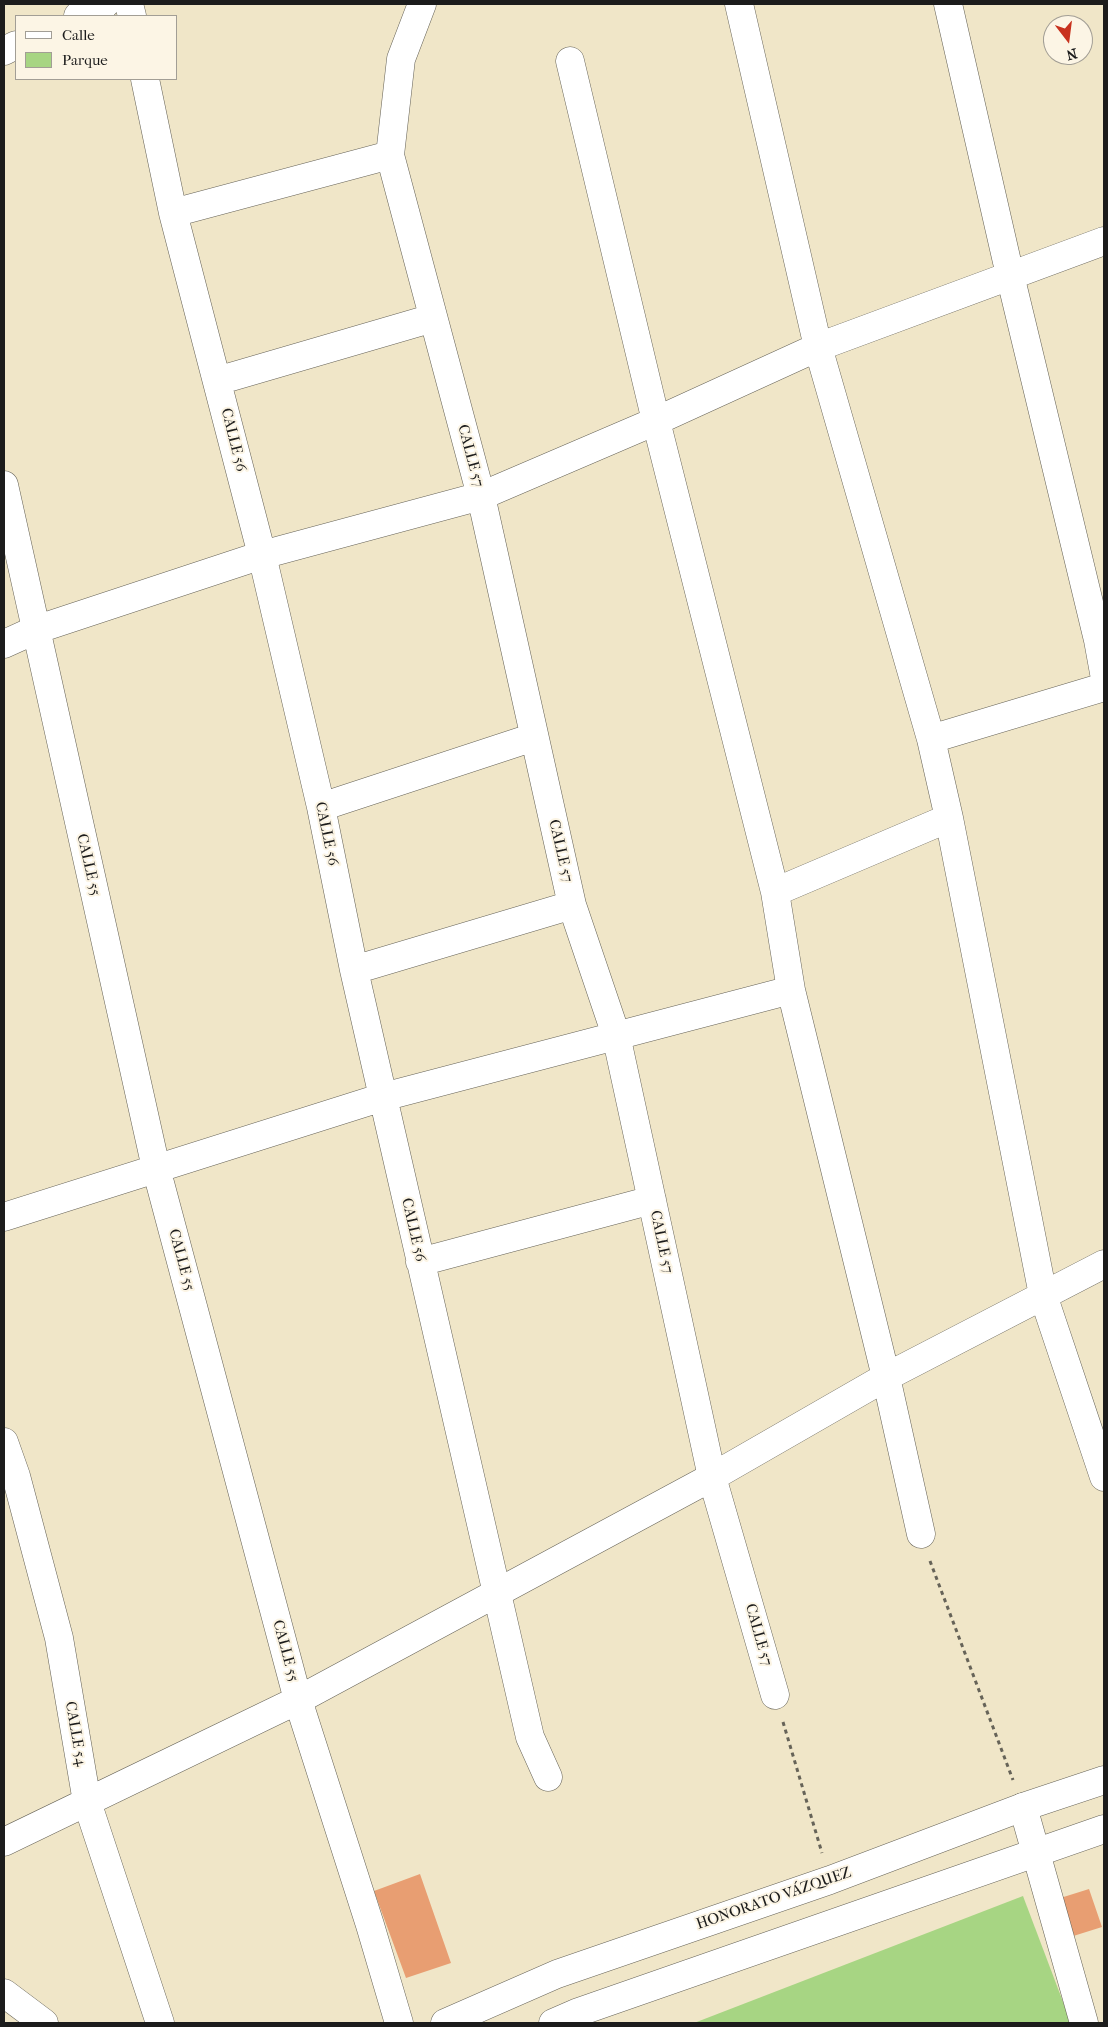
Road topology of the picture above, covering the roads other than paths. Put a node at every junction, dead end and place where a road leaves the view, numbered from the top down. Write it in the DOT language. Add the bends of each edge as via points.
graph roads {
  1 [pos="105,4"];
  2 [pos="422,4"];
  3 [pos="739,4"];
  4 [pos="948,4"];
  5 [pos="80,15"];
  6 [pos="570,61"];
  7 [pos="145,80"];
  8 [pos="390,155"];
  9 [pos="173,213"];
  10 [pos="1104,241"];
  11 [pos="1010,275"];
  12 [pos="433,318"];
  13 [pos="818,347"];
  14 [pos="217,381"];
  15 [pos="656,421"];
  16 [pos="4,485"];
  17 [pos="480,496"];
  18 [pos="262,555"];
  19 [pos="35,630"];
  20 [pos="1101,639"];
  21 [pos="4,644"];
  22 [pos="1104,673"];
  23 [pos="1104,687"];
  24 [pos="534,737"];
  25 [pos="931,739"];
  26 [pos="321,807"];
  27 [pos="949,818"];
  28 [pos="775,892"];
  29 [pos="572,905"];
  30 [pos="354,970"];
  31 [pos="791,990"];
  32 [pos="616,1035"];
  33 [pos="383,1097"];
  34 [pos="156,1168"];
  35 [pos="652,1200"];
  36 [pos="4,1217"];
  37 [pos="420,1262"];
  38 [pos="1104,1264"];
  39 [pos="1042,1295"];
  40 [pos="886,1376"];
  41 [pos="4,1442"];
  42 [pos="712,1477"];
  43 [pos="1104,1477"];
  44 [pos="920,1534"];
  45 [pos="497,1592"];
  46 [pos="775,1695"];
  47 [pos="298,1700"];
  48 [pos="548,1777"];
  49 [pos="1104,1780"];
  50 [pos="87,1802"];
  51 [pos="1023,1807"];
  52 [pos="1104,1829"];
  53 [pos="4,1842"];
  54 [pos="1036,1852"];
  55 [pos="4,1993"];
  56 [pos="44,2023"];
  57 [pos="160,2023"];
  58 [pos="399,2023"];
  59 [pos="445,2023"];
  60 [pos="553,2023"];
  61 [pos="1084,2023"];
  1 -- 5 [label="street"];
  2 -- 8 [label="street, CALLE 57" via="401,59"];
  3 -- 13 [label="street"];
  4 -- 11 [label="street"];
  6 -- 15 [label="street"];
  7 -- 9 [label="street, CALLE 56"];
  8 -- 9 [label="street"];
  8 -- 12 [label="street, CALLE 57"];
  9 -- 14 [label="street, CALLE 56"];
  10 -- 11 [label="street"];
  11 -- 13 [label="street"];
  11 -- 20 [label="street"];
  12 -- 14 [label="street"];
  12 -- 17 [label="street, CALLE 57"];
  13 -- 15 [label="street"];
  13 -- 25 [label="street"];
  14 -- 18 [label="street, CALLE 56"];
  15 -- 17 [label="street"];
  15 -- 28 [label="street"];
  16 -- 19 [label="street, CALLE 55"];
  17 -- 18 [label="street"];
  17 -- 24 [label="street, CALLE 57"];
  18 -- 19 [label="street"];
  18 -- 26 [label="street, CALLE 56"];
  19 -- 21 [label="street"];
  19 -- 34 [label="street, CALLE 55"];
  20 -- 22 [label="street"];
  23 -- 25 [label="street"];
  24 -- 26 [label="street"];
  24 -- 29 [label="street, CALLE 57"];
  25 -- 27 [label="street"];
  26 -- 30 [label="street, CALLE 56"];
  27 -- 28 [label="street"];
  27 -- 39 [label="street"];
  28 -- 31 [label="street"];
  29 -- 30 [label="street"];
  29 -- 32 [label="street, CALLE 57"];
  30 -- 33 [label="street, CALLE 56"];
  31 -- 32 [label="street"];
  31 -- 40 [label="street"];
  32 -- 33 [label="street"];
  32 -- 35 [label="street, CALLE 57"];
  33 -- 34 [label="street"];
  33 -- 37 [label="street, CALLE 56"];
  34 -- 36 [label="street"];
  34 -- 47 [label="street, CALLE 55"];
  35 -- 37 [label="street"];
  35 -- 42 [label="street, CALLE 57"];
  37 -- 45 [label="street, CALLE 56"];
  38 -- 39 [label="street"];
  39 -- 40 [label="street"];
  39 -- 43 [label="street"];
  40 -- 42 [label="street"];
  40 -- 44 [label="street"];
  41 -- 50 [label="street, CALLE 54" via="59,1638"];
  42 -- 45 [label="street"];
  42 -- 46 [label="street, CALLE 57"];
  45 -- 47 [label="street"];
  45 -- 48 [label="street, CALLE 56" via="530,1737"];
  47 -- 50 [label="street"];
  47 -- 58 [label="street, CALLE 55"];
  49 -- 51 [label="street, HONORATO VÁZQUEZ"];
  50 -- 53 [label="street"];
  50 -- 57 [label="street, CALLE 54"];
  51 -- 54 [label="street"];
  51 -- 59 [label="street, HONORATO VÁZQUEZ" via="830,1880 557,1974"];
  52 -- 54 [label="street"];
  54 -- 60 [label="street"];
  54 -- 61 [label="street"];
  55 -- 56 [label="street"];
}
